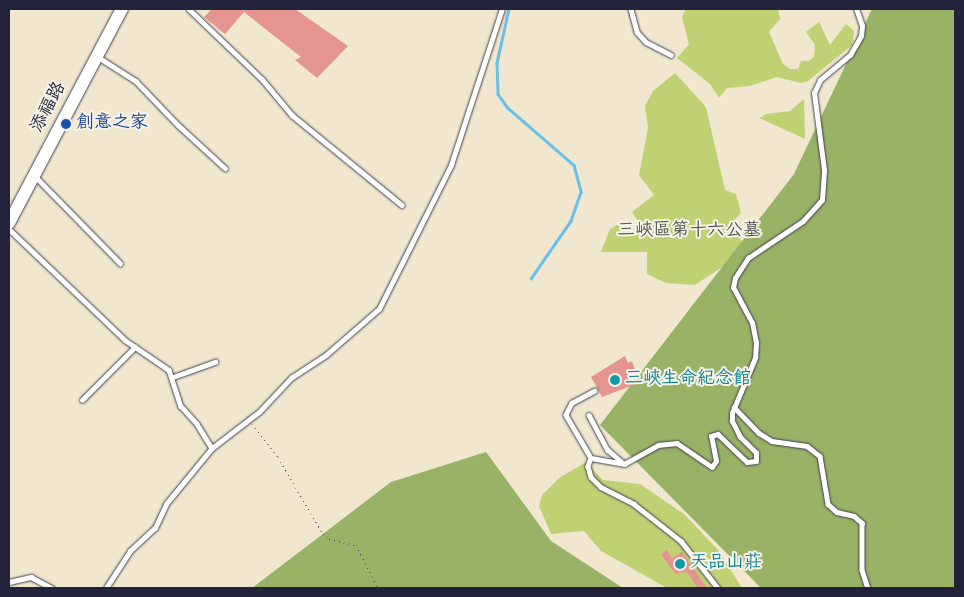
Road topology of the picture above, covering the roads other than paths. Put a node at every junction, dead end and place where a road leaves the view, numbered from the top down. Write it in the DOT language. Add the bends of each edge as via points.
graph roads {
  1 [pos="122,9"];
  2 [pos="189,9"];
  3 [pos="502,9"];
  4 [pos="631,9"];
  5 [pos="856,9"];
  6 [pos="671,55"];
  7 [pos="97,57"];
  8 [pos="225,168"];
  9 [pos="34,175"];
  10 [pos="402,205"];
  11 [pos="9,223"];
  12 [pos="9,229"];
  13 [pos="120,263"];
  14 [pos="135,347"];
  15 [pos="215,362"];
  16 [pos="173,377"];
  17 [pos="595,391"];
  18 [pos="82,400"];
  19 [pos="734,407"];
  20 [pos="589,416"];
  21 [pos="212,448"];
  22 [pos="591,458"];
  23 [pos="624,464"];
  24 [pos="9,582"];
  25 [pos="52,588"];
  26 [pos="106,588"];
  27 [pos="718,588"];
  28 [pos="868,588"];
  1 -- 7 [label="street, 添福路"];
  2 -- 10 [label="lane" via="262,79 292,115"];
  3 -- 21 [label="lane" via="451,164 389,293 367,320 326,355 291,378 249,420"];
  4 -- 6 [label="lane" via="637,32 646,42"];
  5 -- 19 [label="lane" via="862,26 859,42 850,55 820,80 814,93 824,170 822,200 803,221 748,258 735,278 733,288 752,323 756,343 755,358"];
  7 -- 8 [label="lane" via="136,81"];
  7 -- 9 [label="street, 添福路"];
  9 -- 11 [label="street, 添福路"];
  9 -- 13 [label="lane"];
  12 -- 14 [label="lane"];
  14 -- 16 [label="lane" via="162,365"];
  14 -- 18 [label="lane"];
  15 -- 16 [label="lane"];
  16 -- 21 [label="lane" via="181,406"];
  17 -- 22 [label="lane" via="572,403 566,414"];
  19 -- 23 [label="lane" via="734,428 758,457 752,463 722,436 714,434 710,440 716,461 712,467 677,443 658,445"];
  19 -- 28 [label="lane" via="759,433 772,441 807,446 820,456 828,504 837,512 854,516 862,523 862,570"];
  20 -- 23 [label="lane" via="608,450"];
  21 -- 26 [label="lane" via="166,504 155,528 130,551"];
  22 -- 23 [label="lane"];
  22 -- 27 [label="lane" via="588,466 591,477 601,487 634,504 681,541"];
  24 -- 25 [label="lane" via="31,577"];
}
